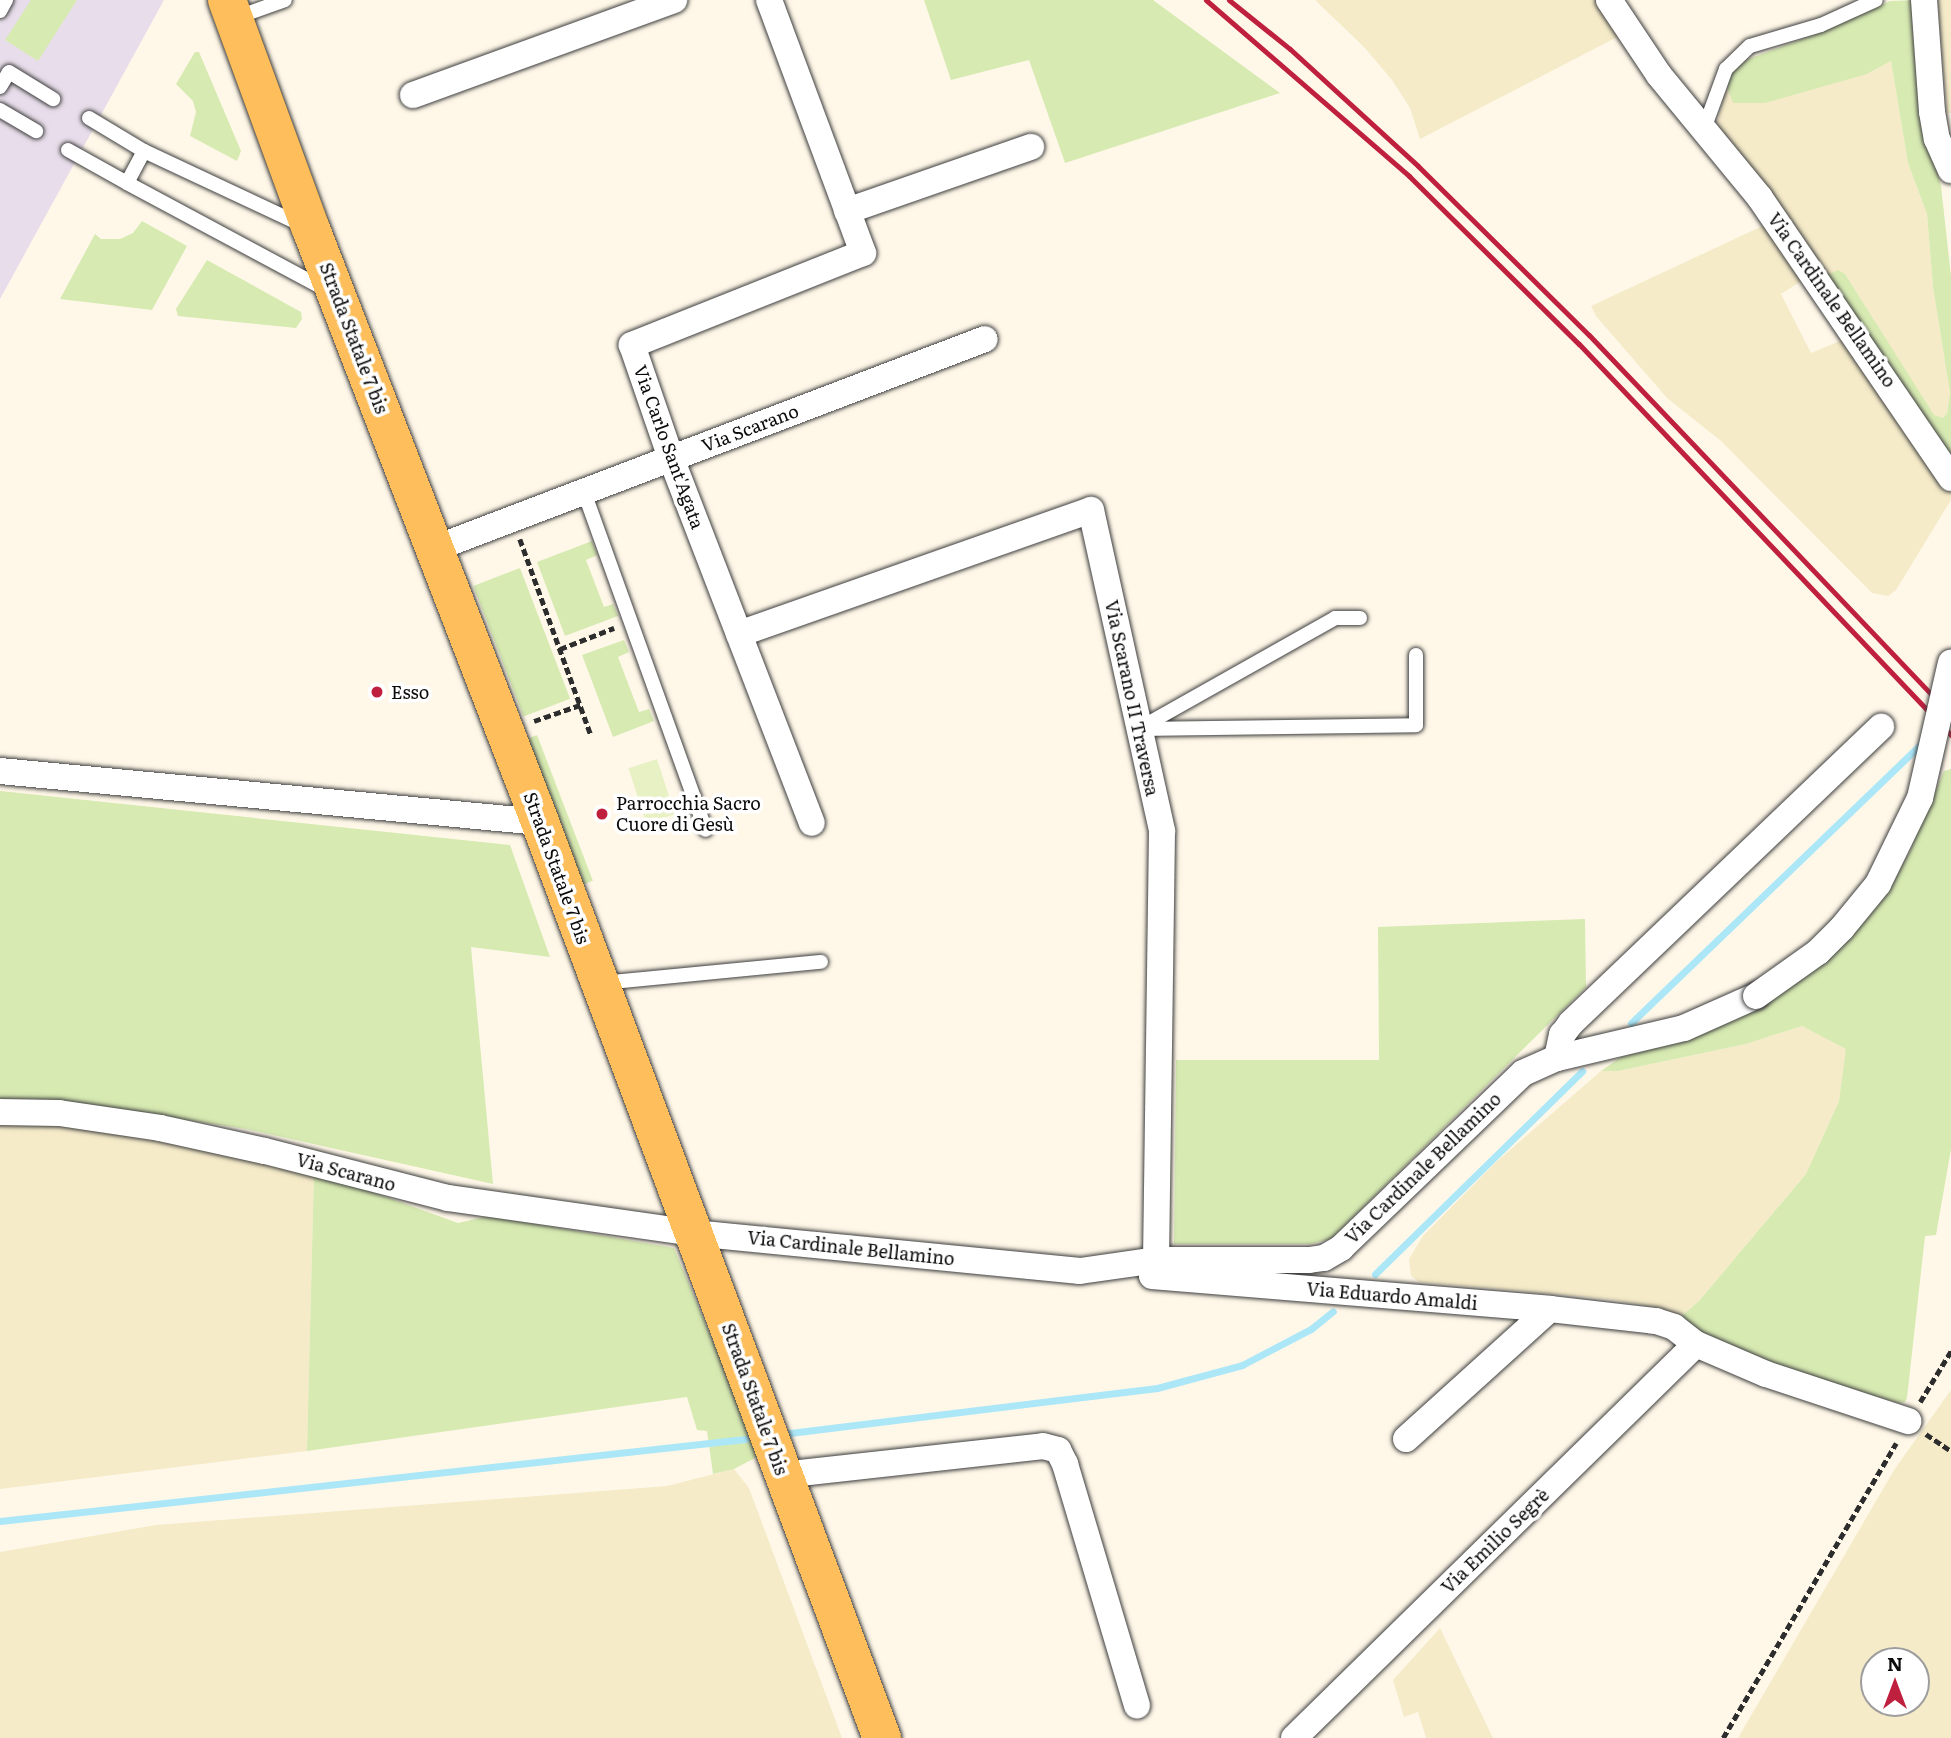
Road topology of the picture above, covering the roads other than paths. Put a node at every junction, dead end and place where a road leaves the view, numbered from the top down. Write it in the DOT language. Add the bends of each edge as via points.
graph roads {
  1 [pos="6,0"];
  2 [pos="285,0"];
  3 [pos="674,0"];
  4 [pos="769,0"];
  5 [pos="1609,0"];
  6 [pos="1876,0"];
  7 [pos="1924,0"];
  8 [pos="230,9"];
  9 [pos="0,11"];
  10 [pos="0,87"];
  11 [pos="413,95"];
  12 [pos="53,99"];
  13 [pos="0,110"];
  14 [pos="89,118"];
  15 [pos="1704,129"];
  16 [pos="36,131"];
  17 [pos="1031,147"];
  18 [pos="68,150"];
  19 [pos="144,151"];
  20 [pos="1951,170"];
  21 [pos="127,183"];
  22 [pos="847,211"];
  23 [pos="311,229"];
  24 [pos="338,296"];
  25 [pos="985,339"];
  26 [pos="671,458"];
  27 [pos="1951,478"];
  28 [pos="583,492"];
  29 [pos="436,548"];
  30 [pos="1360,618"];
  31 [pos="739,634"];
  32 [pos="1416,655"];
  33 [pos="1951,663"];
  34 [pos="1881,727"];
  35 [pos="1139,729"];
  36 [pos="0,771"];
  37 [pos="540,822"];
  38 [pos="812,823"];
  39 [pos="706,830"];
  40 [pos="821,962"];
  41 [pos="600,984"];
  42 [pos="1557,1058"];
  43 [pos="0,1112"];
  44 [pos="693,1233"];
  45 [pos="1156,1260"];
  46 [pos="1080,1270"];
  47 [pos="1550,1308"];
  48 [pos="1696,1344"];
  49 [pos="1908,1421"];
  50 [pos="1406,1438"];
  51 [pos="782,1475"];
  52 [pos="1137,1706"];
  53 [pos="882,1738"];
  54 [pos="1294,1738"];
  1 -- 9 [label="lane"];
  2 -- 8 [label="lane"];
  3 -- 11 [label="street"];
  4 -- 22 [label="street, Via Carlo Sant'Agata"];
  5 -- 15 [label="street, Via Cardinale Bellamino" via="1659,75"];
  6 -- 15 [label="lane" via="1821,26 1750,46 1727,69"];
  7 -- 20 [label="street" via="1932,112 1937,139"];
  8 -- 23 [label="main road, Strada Statale 7 bis"];
  10 -- 12 [label="lane" via="9,72"];
  13 -- 16 [label="lane"];
  14 -- 19 [label="lane"];
  15 -- 27 [label="street, Via Cardinale Bellamino" via="1796,248"];
  17 -- 22 [label="street"];
  18 -- 21 [label="lane"];
  19 -- 21 [label="lane"];
  19 -- 23 [label="lane"];
  21 -- 24 [label="lane"];
  22 -- 26 [label="street, Via Carlo Sant'Agata" via="863,253 632,345"];
  23 -- 24 [label="main road, Strada Statale 7 bis"];
  24 -- 29 [label="main road, Strada Statale 7 bis"];
  25 -- 26 [label="street, Via Scarano"];
  26 -- 28 [label="street, Via Scarano"];
  26 -- 31 [label="street, Via Carlo Sant'Agata"];
  28 -- 29 [label="street, Via Scarano"];
  28 -- 39 [label="lane"];
  29 -- 37 [label="main road, Strada Statale 7 bis"];
  30 -- 35 [label="lane" via="1335,618"];
  31 -- 35 [label="street, Via Scarano II Traversa" via="1091,510"];
  31 -- 38 [label="street, Via Carlo Sant'Agata"];
  32 -- 35 [label="lane" via="1416,726"];
  33 -- 42 [label="street, Via Cardinale Bellamino, bridge" via="1920,798 1878,884 1842,928 1789,976 1756,996 1684,1028"];
  34 -- 42 [label="street" via="1571,1023 1562,1035"];
  35 -- 45 [label="street, Via Scarano II Traversa" via="1162,831"];
  36 -- 37 [label="street"];
  37 -- 41 [label="main road, Strada Statale 7 bis"];
  40 -- 41 [label="lane"];
  41 -- 44 [label="main road, Strada Statale 7 bis"];
  42 -- 45 [label="street, Via Cardinale Bellamino" via="1523,1073 1506,1087 1341,1248 1324,1258"];
  43 -- 44 [label="street, Via Scarano" via="59,1113 160,1128 448,1198"];
  44 -- 46 [label="street, Via Cardinale Bellamino"];
  44 -- 51 [label="main road, Strada Statale 7 bis"];
  45 -- 46 [label="street, Via Cardinale Bellamino"];
  46 -- 47 [label="street, Via Eduardo Amaldi"];
  47 -- 48 [label="street, Via Eduardo Amaldi" via="1656,1321 1674,1326"];
  47 -- 50 [label="street"];
  48 -- 49 [label="street, Via Eduardo Amaldi" via="1766,1374"];
  48 -- 54 [label="street, Via Emilio Segrè"];
  51 -- 52 [label="street" via="1043,1446 1058,1450"];
  51 -- 53 [label="main road, Strada Statale 7 bis"];
}
